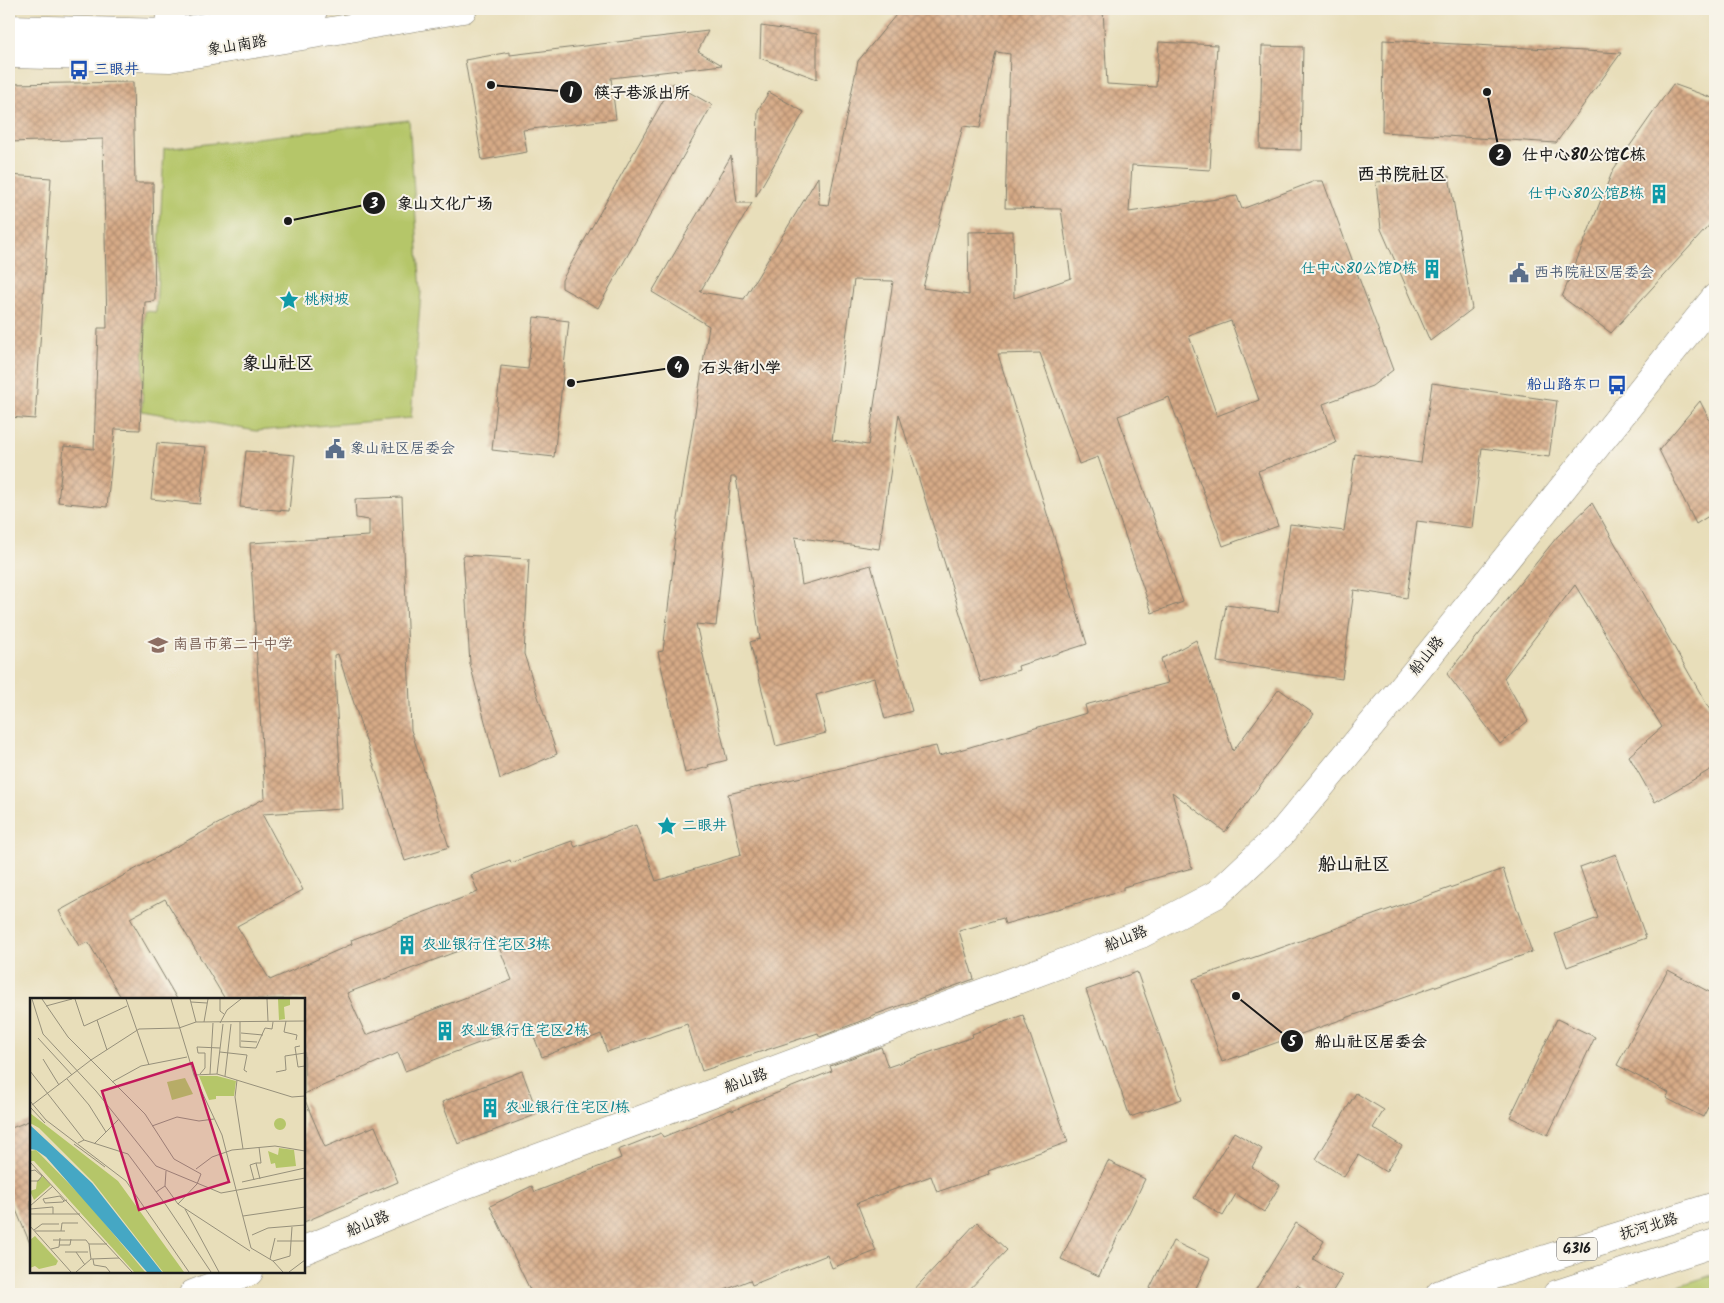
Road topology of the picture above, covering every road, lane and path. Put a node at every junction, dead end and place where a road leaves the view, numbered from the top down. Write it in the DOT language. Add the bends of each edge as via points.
graph roads {
  1 [pos="314,9"];
  2 [pos="463,9"];
  3 [pos="169,21"];
  4 [pos="9,29"];
  5 [pos="9,54"];
  6 [pos="1715,298"];
  7 [pos="1715,1206"];
  8 [pos="1715,1243"];
  9 [pos="305,1250"];
  10 [pos="246,1273"];
  11 [pos="193,1294"];
  12 [pos="1440,1294"];
  13 [pos="1557,1294"];
  1 -- 3 [label="street, 象山南路"];
  2 -- 5 [label="street, 象山南路" via="170,58"];
  3 -- 4 [label="street, 象山南路"];
  6 -- 9 [label="street, 船山路" via="1281,834 1218,894 1141,934 443,1193"];
  7 -- 12 [label="street, 抚河北路 / G316" via="1469,1282"];
  8 -- 13 [label="street, G316"];
  10 -- 11 [label="street"];
}
